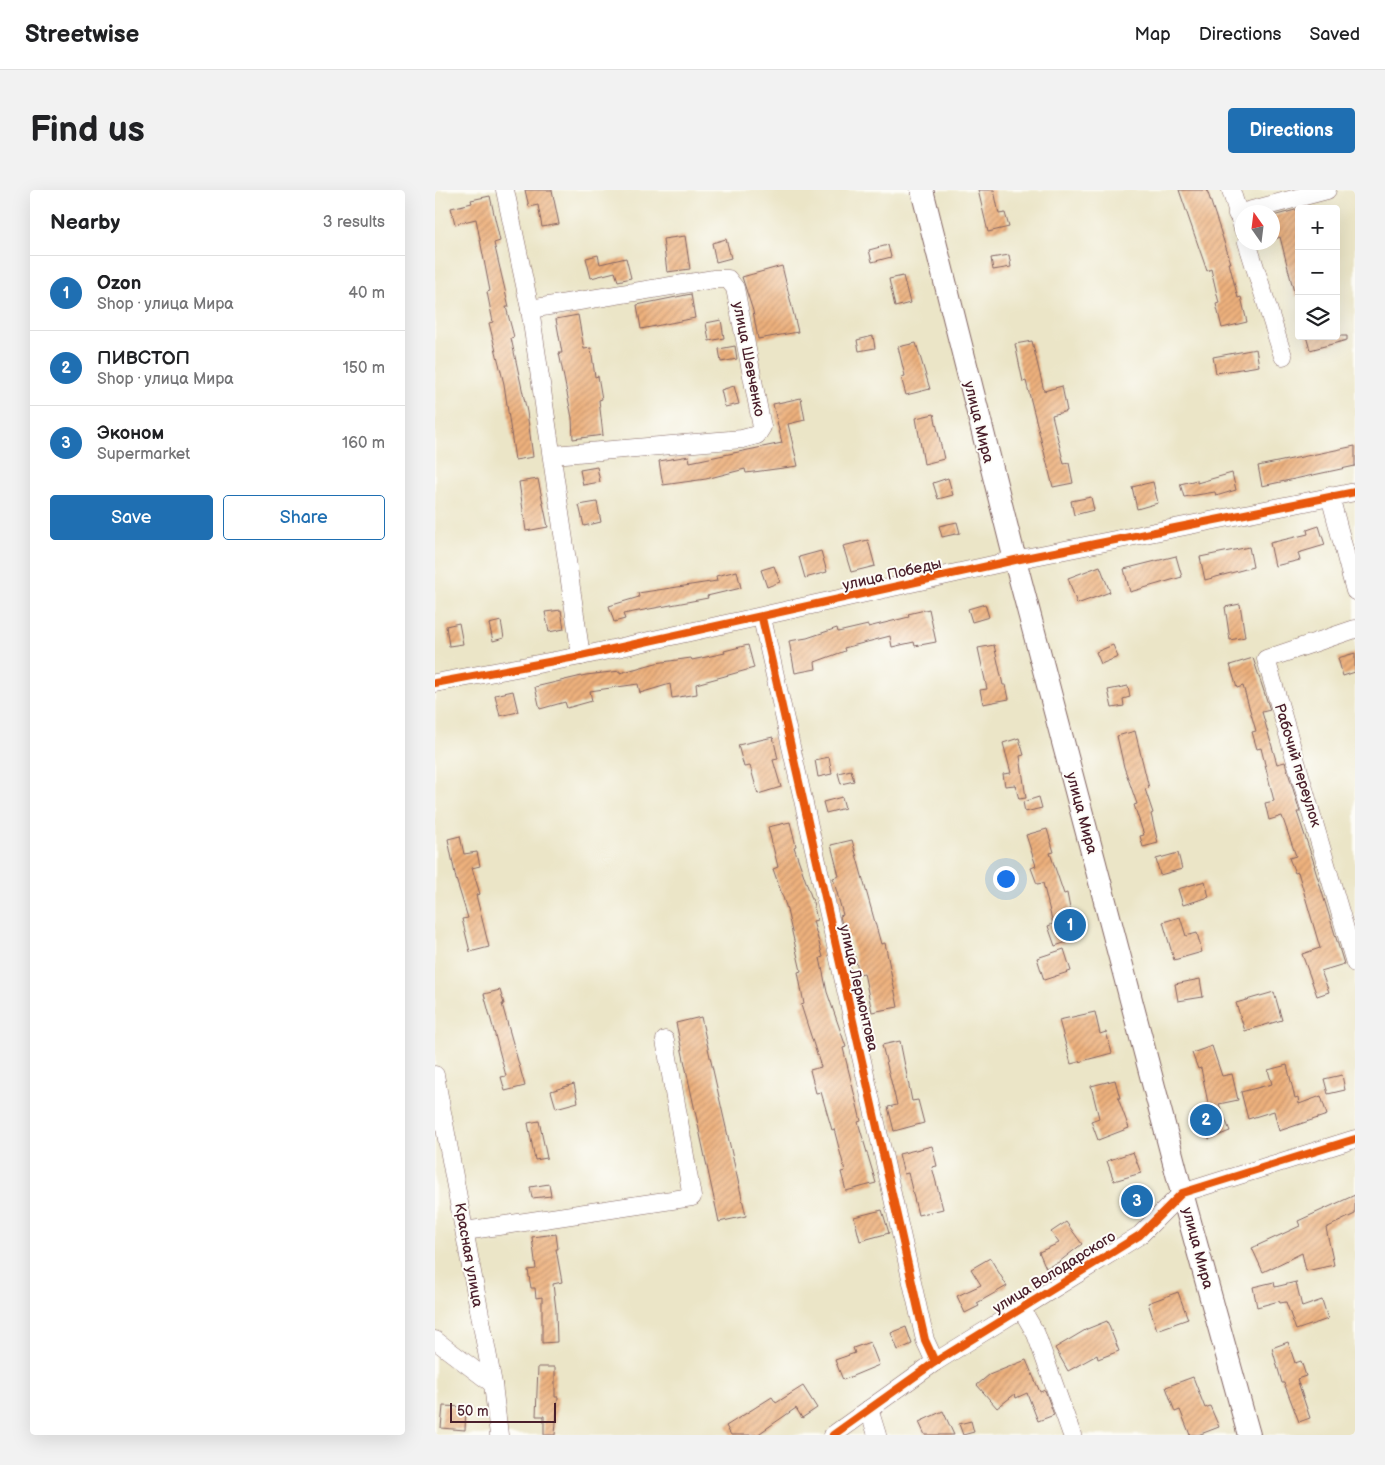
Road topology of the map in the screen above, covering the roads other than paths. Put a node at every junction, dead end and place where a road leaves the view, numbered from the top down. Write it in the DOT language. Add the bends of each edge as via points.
graph roads {
  1 [pos="505,190"];
  2 [pos="921,190"];
  3 [pos="1231,190"];
  4 [pos="1327,190"];
  5 [pos="1235,205"];
  6 [pos="1280,207"];
  7 [pos="1250,250"];
  8 [pos="530,309"];
  9 [pos="1283,356"];
  10 [pos="553,455"];
  11 [pos="1355,492"];
  12 [pos="1330,496"];
  13 [pos="1015,560"];
  14 [pos="1355,591"];
  15 [pos="762,618"];
  16 [pos="1355,629"];
  17 [pos="581,656"];
  18 [pos="435,684"];
  19 [pos="1355,963"];
  20 [pos="665,1040"];
  21 [pos="435,1075"];
  22 [pos="1355,1139"];
  23 [pos="1182,1192"];
  24 [pos="465,1231"];
  25 [pos="1021,1308"];
  26 [pos="435,1340"];
  27 [pos="935,1362"];
  28 [pos="493,1384"];
  29 [pos="869,1409"];
  30 [pos="499,1435"];
  31 [pos="833,1435"];
  32 [pos="877,1435"];
  33 [pos="1072,1435"];
  34 [pos="1249,1435"];
  1 -- 8 [label="street"];
  2 -- 13 [label="main road, улица Мира"];
  3 -- 5 [label="street"];
  4 -- 6 [label="street"];
  7 -- 9 [label="street"];
  8 -- 10 [label="street"];
  8 -- 10 [label="street, улица Шевченко" via="727,279 735,288 762,427 757,435 742,439"];
  10 -- 17 [label="street"];
  11 -- 12 [label="street, улица Победы"];
  12 -- 13 [label="street, улица Победы"];
  12 -- 14 [label="street"];
  13 -- 15 [label="street, улица Победы"];
  13 -- 23 [label="main road, улица Мира"];
  15 -- 17 [label="street, улица Победы"];
  15 -- 27 [label="street, улица Лермонтова" via="923,1330"];
  16 -- 19 [label="street, Рабочий переулок" via="1266,659"];
  17 -- 18 [label="street, улица Победы"];
  20 -- 24 [label="street" via="692,1197"];
  21 -- 24 [label="street, Красная улица"];
  22 -- 23 [label="street, улица Володарского"];
  23 -- 25 [label="street, улица Володарского" via="1140,1235"];
  23 -- 34 [label="main road, улица Мира"];
  24 -- 28 [label="street, Красная улица"];
  25 -- 27 [label="street, улица Володарского"];
  25 -- 33 [label="street" via="1036,1334"];
  26 -- 28 [label="street"];
  27 -- 29 [label="street, улица Володарского"];
  28 -- 30 [label="street, Красная улица"];
  29 -- 31 [label="street, улица Володарского"];
  29 -- 32 [label="street"];
}
